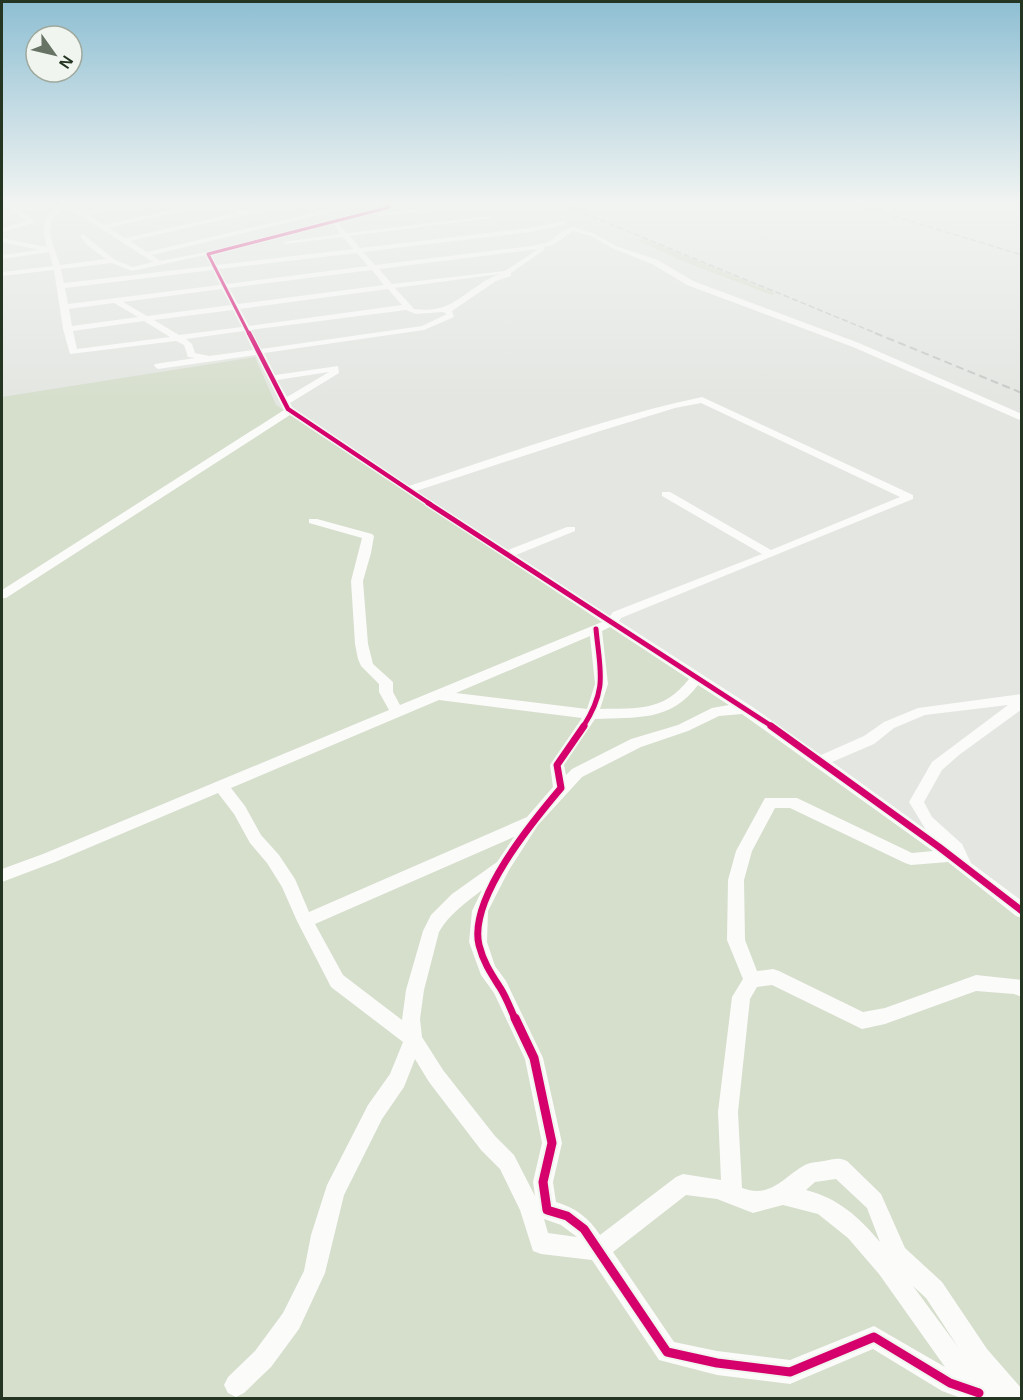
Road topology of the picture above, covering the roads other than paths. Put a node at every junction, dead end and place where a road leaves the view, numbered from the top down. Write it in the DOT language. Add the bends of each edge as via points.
graph roads {
  1 [pos="33,268"];
  2 [pos="57,268"];
  3 [pos="62,268"];
  4 [pos="212,268"];
  5 [pos="215,268"];
  6 [pos="370,268"];
  7 [pos="373,268"];
  8 [pos="513,268"];
  9 [pos="666,268"];
  10 [pos="506,273"];
  11 [pos="2,274"];
  12 [pos="85,284"];
  13 [pos="60,286"];
  14 [pos="389,286"];
  15 [pos="225,287"];
  16 [pos="95,289"];
  17 [pos="105,295"];
  18 [pos="115,300"];
  19 [pos="63,307"];
  20 [pos="235,307"];
  21 [pos="407,307"];
  22 [pos="448,310"];
  23 [pos="146,318"];
  24 [pos="247,328"];
  25 [pos="67,329"];
  26 [pos="178,338"];
  27 [pos="259,352"];
  28 [pos="207,358"];
  29 [pos="158,366"];
  30 [pos="271,378"];
  31 [pos="288,406"];
  32 [pos="1022,418"];
  33 [pos="408,490"];
  34 [pos="666,494"];
  35 [pos="313,520"];
  36 [pos="571,529"];
  37 [pos="508,554"];
  38 [pos="771,555"];
  39 [pos="2,595"];
  40 [pos="612,622"];
  41 [pos="596,629"];
  42 [pos="697,677"];
  43 [pos="437,695"];
  44 [pos="1022,701"];
  45 [pos="746,709"];
  46 [pos="397,712"];
  47 [pos="820,761"];
  48 [pos="220,785"];
  49 [pos="561,788"];
  50 [pos="533,821"];
  51 [pos="950,856"];
  52 [pos="504,866"];
  53 [pos="965,868"];
  54 [pos="2,875"];
  55 [pos="1022,911"];
  56 [pos="305,921"];
  57 [pos="752,980"];
  58 [pos="1022,988"];
  59 [pos="413,1039"];
  60 [pos="732,1195"];
  61 [pos="783,1195"];
  62 [pos="598,1250"];
  63 [pos="236,1385"];
  64 [pos="979,1393"];
  65 [pos="1013,1398"];
  1 -- 11 [label="street"];
  2 -- 13 [label="street"];
  3 -- 12 [label="street"];
  4 -- 12 [label="street"];
  5 -- 15 [label="street"];
  6 -- 15 [label="street"];
  7 -- 14 [label="street"];
  8 -- 10 [label="street"];
  9 -- 32 [label="street" via="690,283 856,345"];
  10 -- 14 [label="street"];
  10 -- 22 [label="street"];
  12 -- 13 [label="street"];
  12 -- 16 [label="street"];
  13 -- 19 [label="street"];
  14 -- 20 [label="street"];
  14 -- 21 [label="street"];
  15 -- 18 [label="street"];
  15 -- 20 [label="street"];
  17 -- 18 [label="street"];
  18 -- 19 [label="street"];
  18 -- 23 [label="street"];
  19 -- 25 [label="street"];
  20 -- 23 [label="street"];
  20 -- 24 [label="street"];
  21 -- 22 [label="street" via="417,313"];
  21 -- 24 [label="street"];
  22 -- 27 [label="street" via="451,313 447,318 424,328"];
  23 -- 25 [label="street"];
  23 -- 26 [label="street"];
  24 -- 26 [label="street"];
  24 -- 27 [label="street"];
  25 -- 26 [label="street" via="75,353"];
  26 -- 28 [label="street" via="188,344 191,355"];
  27 -- 28 [label="street"];
  27 -- 30 [label="street"];
  28 -- 29 [label="street"];
  30 -- 31 [label="street"];
  30 -- 31 [label="street" via="335,368"];
  31 -- 33 [label="street"];
  31 -- 39 [label="street"];
  33 -- 37 [label="street"];
  33 -- 38 [label="street" via="702,400 909,497"];
  34 -- 38 [label="street"];
  35 -- 46 [label="street" via="368,536 356,596 364,659 372,673 386,682 386,692"];
  36 -- 37 [label="street"];
  37 -- 40 [label="street"];
  38 -- 40 [label="street" via="617,615"];
  40 -- 41 [label="street"];
  40 -- 42 [label="street"];
  41 -- 43 [label="street"];
  41 -- 49 [label="street" via="601,687 588,720 557,765"];
  42 -- 43 [label="street" via="684,694 652,712 587,714"];
  42 -- 45 [label="street"];
  43 -- 46 [label="street"];
  44 -- 47 [label="street" via="923,711"];
  44 -- 53 [label="street" via="937,766 916,802 927,821 956,848"];
  45 -- 47 [label="street"];
  45 -- 49 [label="street" via="717,711 683,728 636,743 577,773"];
  46 -- 48 [label="street"];
  47 -- 51 [label="street"];
  48 -- 54 [label="street"];
  48 -- 56 [label="street" via="289,884"];
  49 -- 50 [label="street"];
  50 -- 52 [label="street"];
  50 -- 56 [label="street"];
  51 -- 53 [label="street"];
  51 -- 57 [label="street" via="911,859 792,802 770,802 744,851 736,880 736,940"];
  52 -- 59 [label="street" via="458,899 431,931 415,990"];
  52 -- 62 [label="street" via="480,911 478,942 487,970 500,987 534,1058 552,1143 543,1182 547,1210 567,1216 584,1228"];
  53 -- 55 [label="street"];
  56 -- 59 [label="street" via="337,981"];
  57 -- 58 [label="street" via="773,976 862,1021 976,983"];
  57 -- 60 [label="street" via="741,997 728,1112"];
  59 -- 62 [label="street" via="436,1076 507,1162 541,1243"];
  59 -- 63 [label="street" via="398,1080 375,1112 334,1192 314,1273 291,1321 263,1359"];
  60 -- 61 [label="street" via="753,1203"];
  60 -- 62 [label="street" via="683,1184"];
  61 -- 64 [label="street" via="824,1205 856,1230 887,1266"];
  61 -- 65 [label="street" via="811,1173 840,1168 874,1201 897,1257 934,1290 978,1357"];
  62 -- 64 [label="street" via="667,1352 790,1372 874,1337 950,1383"];
  64 -- 65 [label="street"];
}
